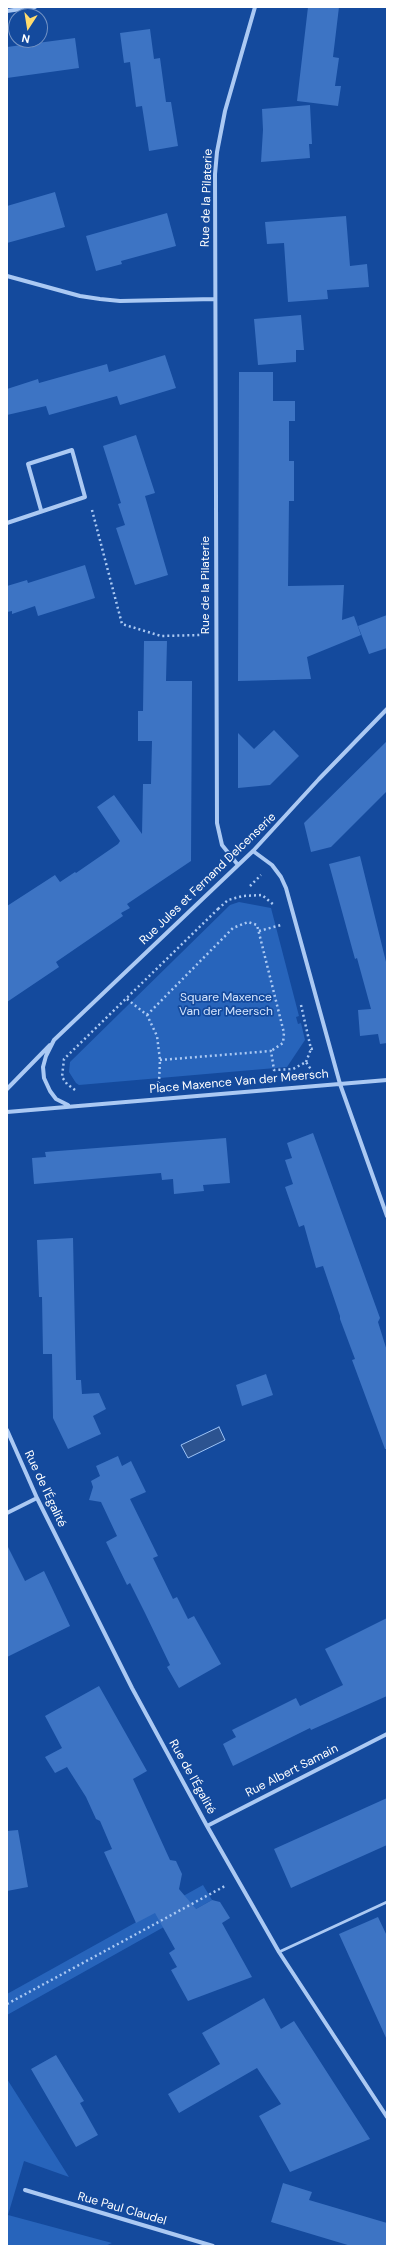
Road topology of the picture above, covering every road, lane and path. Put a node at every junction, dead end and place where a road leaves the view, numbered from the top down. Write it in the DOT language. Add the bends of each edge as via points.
graph roads {
  1 [pos="35,7"];
  2 [pos="255,7"];
  3 [pos="7,11"];
  4 [pos="7,276"];
  5 [pos="215,299"];
  6 [pos="85,497"];
  7 [pos="41,510"];
  8 [pos="7,523"];
  9 [pos="216,635"];
  10 [pos="387,709"];
  11 [pos="253,851"];
  12 [pos="238,865"];
  13 [pos="213,906"];
  14 [pos="218,909"];
  15 [pos="277,911"];
  16 [pos="279,918"];
  17 [pos="281,924"];
  18 [pos="259,931"];
  19 [pos="283,932"];
  20 [pos="127,998"];
  21 [pos="300,1002"];
  22 [pos="147,1015"];
  23 [pos="54,1040"];
  24 [pos="311,1048"];
  25 [pos="319,1048"];
  26 [pos="271,1051"];
  27 [pos="160,1060"];
  28 [pos="306,1062"];
  29 [pos="312,1072"];
  30 [pos="387,1080"];
  31 [pos="152,1083"];
  32 [pos="340,1084"];
  33 [pos="7,1089"];
  34 [pos="83,1090"];
  35 [pos="68,1106"];
  36 [pos="7,1112"];
  37 [pos="387,1216"];
  38 [pos="7,1430"];
  39 [pos="37,1498"];
  40 [pos="7,1513"];
  41 [pos="387,1734"];
  42 [pos="207,1826"];
  43 [pos="238,1880"];
  44 [pos="387,1902"];
  45 [pos="279,1952"];
  46 [pos="7,2004"];
  47 [pos="387,2117"];
  48 [pos="25,2190"];
  49 [pos="213,2246"];
  1 -- 3 [label="street"];
  2 -- 5 [label="street, Rue de la Pilaterie" via="225,111 217,152"];
  4 -- 5 [label="street" via="100,299"];
  5 -- 9 [label="street, Rue de la Pilaterie"];
  6 -- 7 [label="street"];
  6 -- 7 [label="street" via="72,450 28,464"];
  6 -- 9 [label="path" via="90,502 122,624 161,636"];
  7 -- 8 [label="street"];
  9 -- 12 [label="street, Rue de la Pilaterie" via="218,835"];
  10 -- 11 [label="street, Rue Jules et Fernand Delcenserie"];
  11 -- 12 [label="street, Rue Jules et Fernand Delcenserie"];
  11 -- 32 [label="street, Place Maxence Van der Meersch" via="272,865 286,888"];
  12 -- 23 [label="street, Rue Jules et Fernand Delcenserie"];
  13 -- 14 [label="path"];
  14 -- 15 [label="path" via="228,900 262,895"];
  14 -- 20 [label="path"];
  16 -- 17 [label="path"];
  17 -- 18 [label="path"];
  17 -- 19 [label="path"];
  18 -- 22 [label="path" via="257,925 248,922 233,928"];
  18 -- 26 [label="path" via="284,1033 283,1043"];
  20 -- 22 [label="path"];
  20 -- 34 [label="path" via="64,1059 62,1077 76,1090"];
  21 -- 24 [label="path"];
  22 -- 27 [label="path" via="157,1036"];
  23 -- 33 [label="street, Rue Jules et Fernand Delcenserie"];
  23 -- 35 [label="street, Rue Jules et Fernand Delcenserie" via="46,1056 44,1078 53,1095"];
  24 -- 25 [label="path"];
  24 -- 28 [label="path"];
  26 -- 27 [label="path"];
  26 -- 28 [label="path" via="274,1070 294,1068"];
  27 -- 31 [label="path" via="160,1082"];
  28 -- 29 [label="path"];
  30 -- 32 [label="street"];
  32 -- 35 [label="street, Place Maxence Van der Meersch"];
  32 -- 37 [label="street"];
  35 -- 36 [label="street, Place Maxence Van der Meersch"];
  38 -- 39 [label="street, Rue de l'Égalité"];
  39 -- 40 [label="street"];
  39 -- 42 [label="street, Rue de l'Égalité" via="132,1688"];
  41 -- 42 [label="street, Rue Albert Samain"];
  42 -- 43 [label="street, Rue de l'Égalité"];
  43 -- 45 [label="street, Rue de l'Égalité"];
  43 -- 46 [label="path"];
  44 -- 45 [label="lane"];
  45 -- 47 [label="street, Rue de l'Égalité"];
  48 -- 49 [label="street, Rue Paul Claudel"];
}
